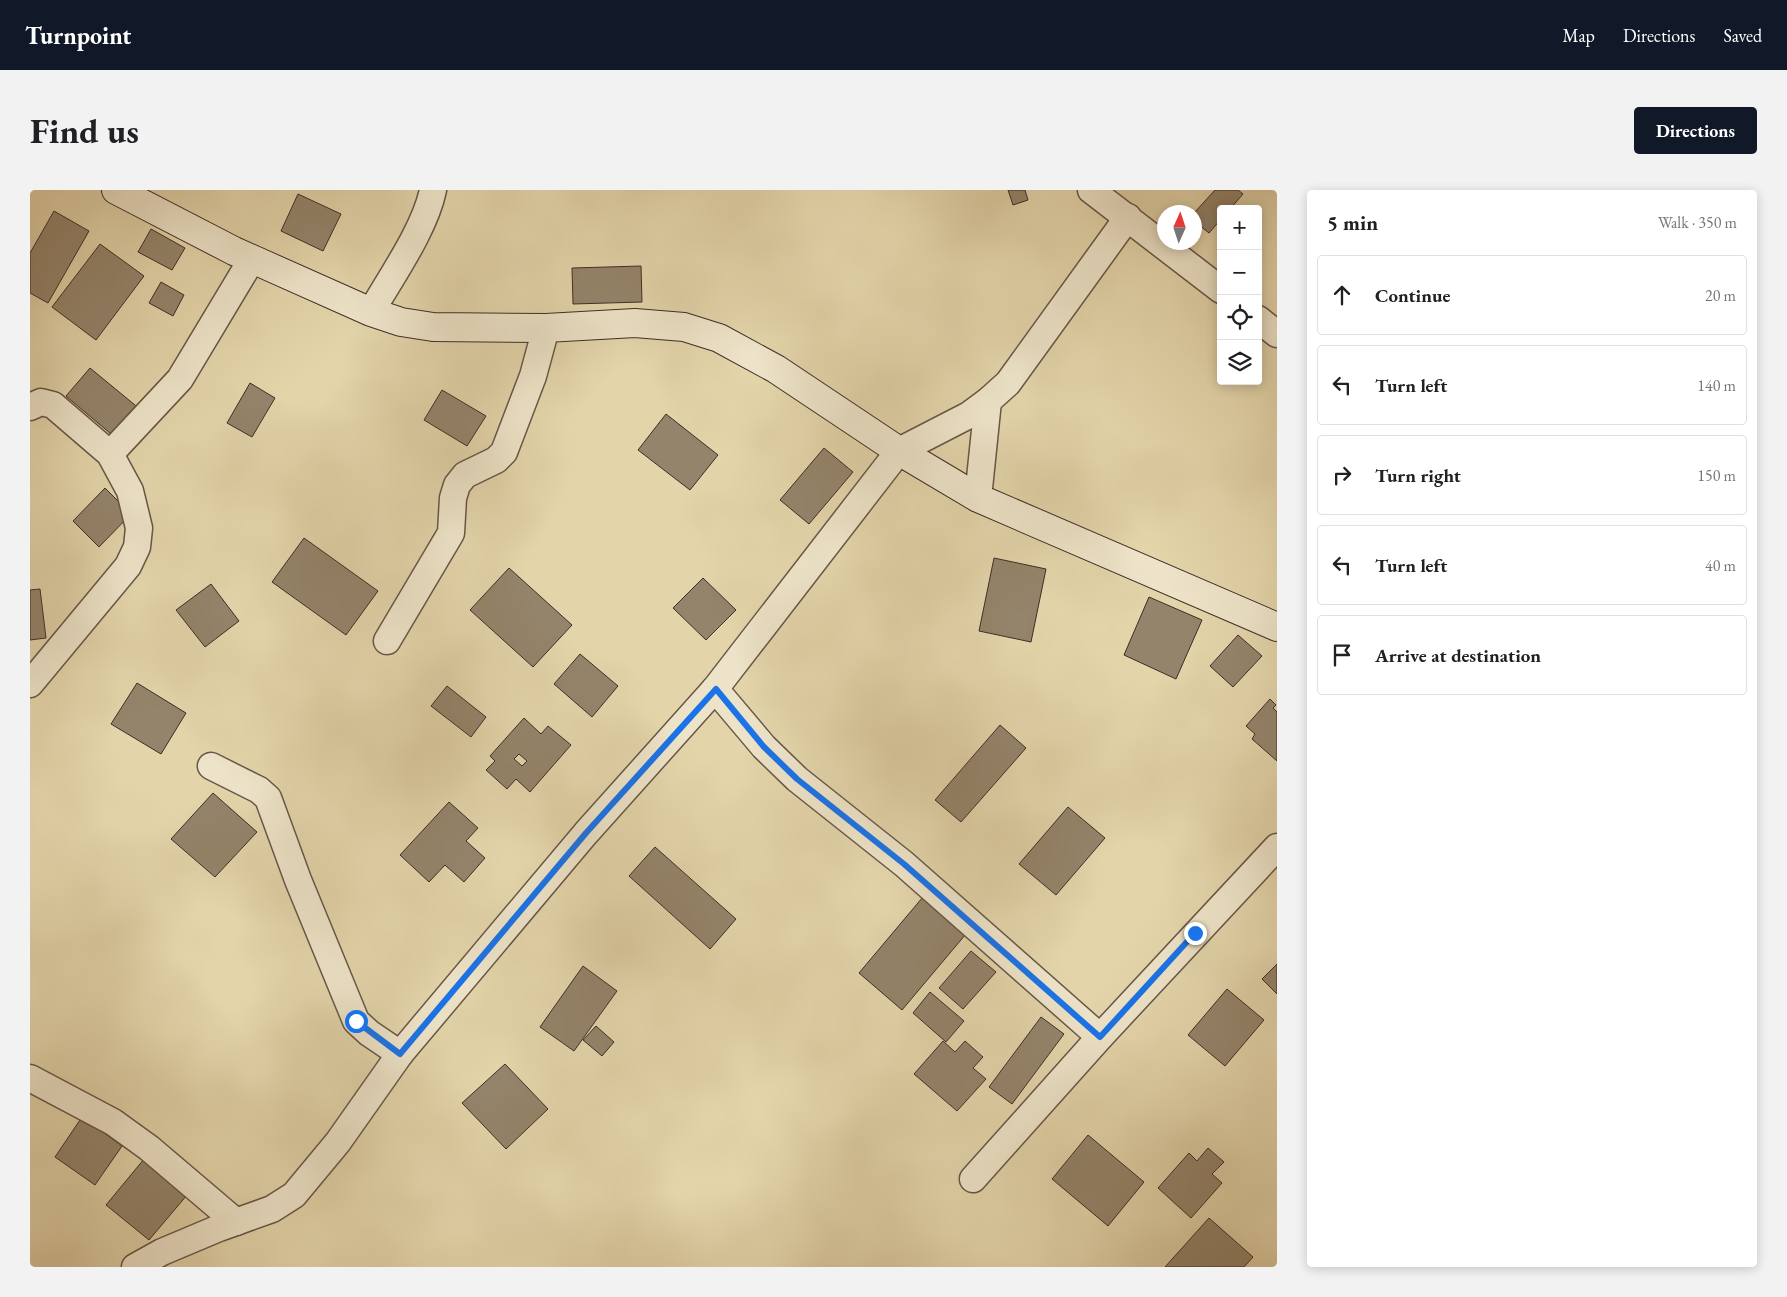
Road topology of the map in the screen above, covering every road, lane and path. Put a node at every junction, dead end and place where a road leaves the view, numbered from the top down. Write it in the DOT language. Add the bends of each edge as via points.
graph roads {
  1 [pos="116,190"];
  2 [pos="433,190"];
  3 [pos="1091,190"];
  4 [pos="1128,217"];
  5 [pos="252,259"];
  6 [pos="1217,287"];
  7 [pos="371,312"];
  8 [pos="1262,322"];
  9 [pos="546,328"];
  10 [pos="1277,334"];
  11 [pos="988,401"];
  12 [pos="30,407"];
  13 [pos="899,451"];
  14 [pos="110,454"];
  15 [pos="978,498"];
  16 [pos="1277,627"];
  17 [pos="387,642"];
  18 [pos="30,684"];
  19 [pos="716,689"];
  20 [pos="210,766"];
  21 [pos="1277,848"];
  22 [pos="1100,1037"];
  23 [pos="400,1054"];
  24 [pos="30,1078"];
  25 [pos="973,1179"];
  26 [pos="236,1222"];
  27 [pos="135,1267"];
  1 -- 5 [label="street" via="195,233"];
  2 -- 7 [label="street" via="410,243"];
  3 -- 4 [label="street"];
  4 -- 6 [label="street"];
  4 -- 11 [label="street" via="1031,354 1008,383"];
  5 -- 7 [label="street"];
  5 -- 14 [label="street" via="180,379"];
  7 -- 9 [label="street" via="401,322 432,326"];
  8 -- 10 [label="street"];
  9 -- 13 [label="street" via="635,323 684,327 719,338 776,369"];
  9 -- 17 [label="street" via="533,376 504,452 496,460 465,475 457,485 451,533"];
  11 -- 13 [label="street" via="969,415"];
  11 -- 15 [label="street"];
  12 -- 14 [label="street" via="41,402 53,405"];
  13 -- 15 [label="street"];
  13 -- 19 [label="street"];
  14 -- 18 [label="street" via="130,491 139,528 137,547 128,566"];
  15 -- 16 [label="street"];
  19 -- 22 [label="street" via="764,747 797,779 904,864"];
  19 -- 23 [label="street" via="586,833"];
  20 -- 23 [label="street" via="259,790 268,798 356,1021"];
  21 -- 22 [label="street"];
  22 -- 25 [label="street"];
  23 -- 26 [label="street" via="338,1142 294,1195 272,1208"];
  24 -- 26 [label="street" via="113,1122 149,1148"];
  26 -- 27 [label="street" via="162,1252"];
}
